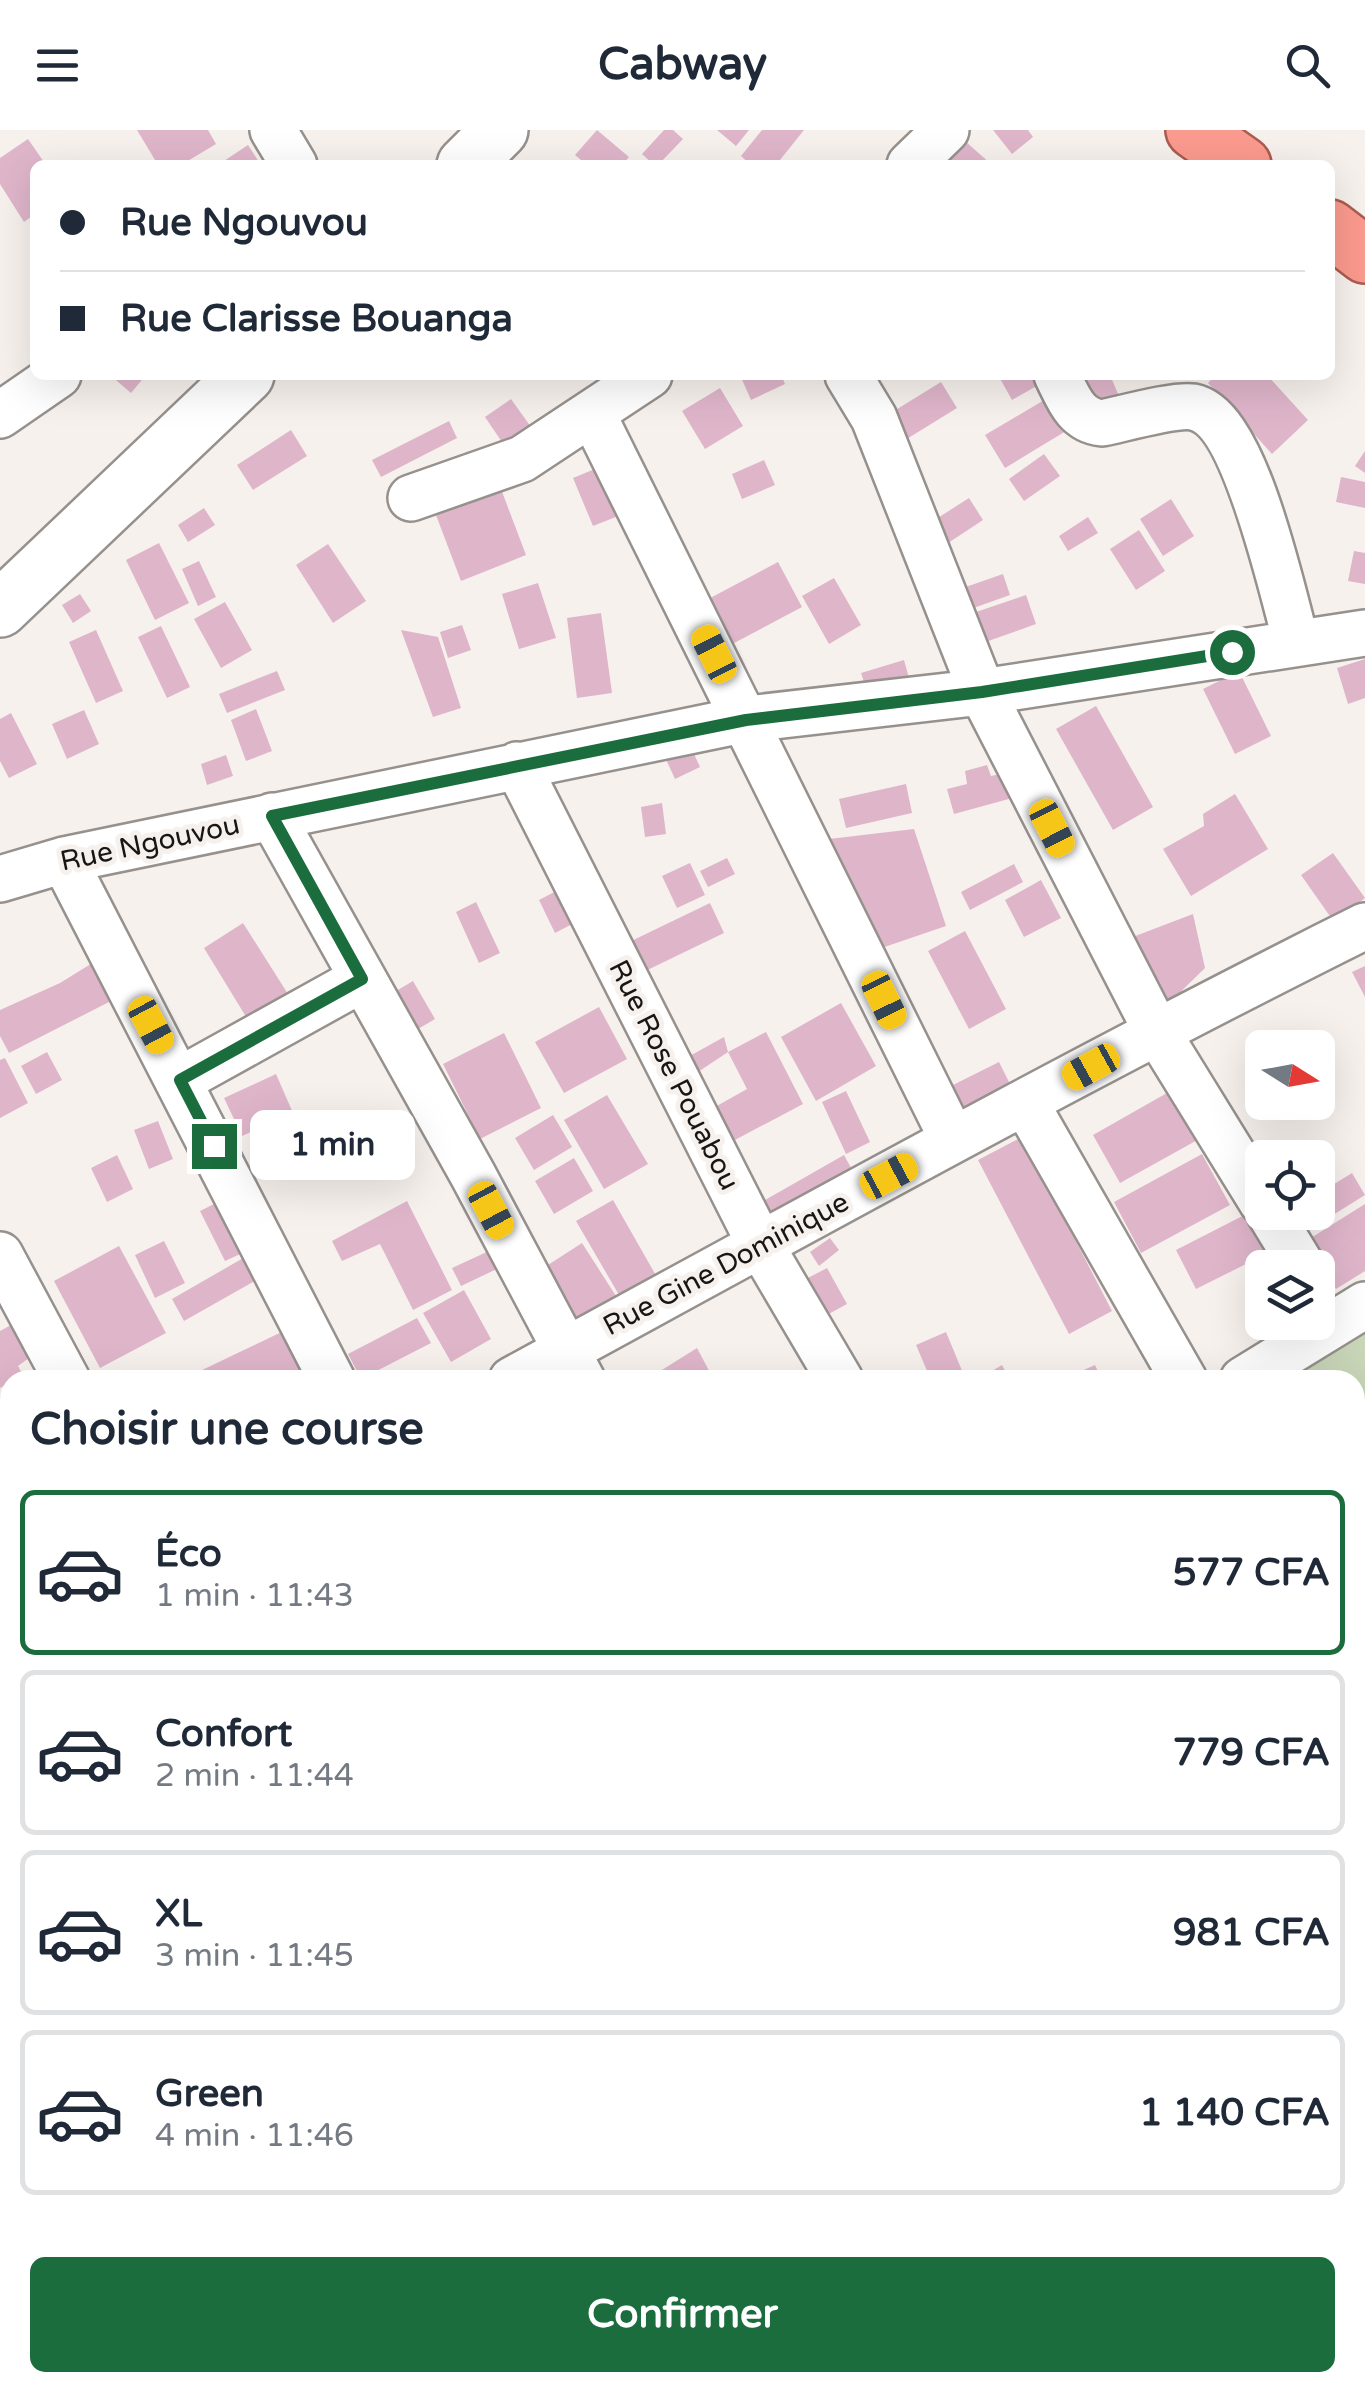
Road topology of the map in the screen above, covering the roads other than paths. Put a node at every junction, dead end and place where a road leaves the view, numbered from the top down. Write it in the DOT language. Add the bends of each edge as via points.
graph roads {
  1 [pos="272,130"];
  2 [pos="500,130"];
  3 [pos="946,130"];
  4 [pos="1194,130"];
  5 [pos="291,160"];
  6 [pos="470,160"];
  7 [pos="915,160"];
  8 [pos="1236,160"];
  9 [pos="1335,232"];
  10 [pos="1365,254"];
  11 [pos="51,380"];
  12 [pos="241,380"];
  13 [pos="635,380"];
  14 [pos="851,380"];
  15 [pos="1067,393"];
  16 [pos="592,413"];
  17 [pos="0,414"];
  18 [pos="411,498"];
  19 [pos="0,609"];
  20 [pos="1365,632"];
  21 [pos="1296,642"];
  22 [pos="982,692"];
  23 [pos="746,720"];
  24 [pos="516,765"];
  25 [pos="272,816"];
  26 [pos="64,860"];
  27 [pos="0,880"];
  28 [pos="1365,926"];
  29 [pos="362,979"];
  30 [pos="1156,1030"];
  31 [pos="180,1080"];
  32 [pos="1026,1104"];
  33 [pos="954,1140"];
  34 [pos="1245,1174"];
  35 [pos="761,1246"];
  36 [pos="0,1254"];
  37 [pos="1340,1306"];
  38 [pos="574,1365"];
  39 [pos="62,1370"];
  40 [pos="327,1370"];
  41 [pos="834,1370"];
  42 [pos="1178,1370"];
  43 [pos="1256,1370"];
  1 -- 5 [label="street"];
  2 -- 6 [label="street"];
  3 -- 7 [label="street"];
  4 -- 8 [label="highway"];
  9 -- 10 [label="highway"];
  11 -- 17 [label="street"];
  12 -- 19 [label="street"];
  13 -- 16 [label="street"];
  14 -- 22 [label="street" via="874,418"];
  15 -- 21 [label="street" via="1089,422 1102,424 1190,406 1208,412 1251,484"];
  16 -- 18 [label="street" via="522,459"];
  16 -- 23 [label="street"];
  20 -- 21 [label="street, Rue Ngouvou"];
  21 -- 22 [label="street, Rue Ngouvou"];
  22 -- 23 [label="street, Rue Ngouvou"];
  22 -- 30 [label="street"];
  23 -- 24 [label="street, Rue Ngouvou"];
  23 -- 33 [label="street"];
  24 -- 25 [label="street, Rue Ngouvou"];
  24 -- 35 [label="street, Rue Rose Pouabou"];
  25 -- 26 [label="street, Rue Ngouvou"];
  25 -- 29 [label="street"];
  26 -- 27 [label="street, Rue Ngouvou"];
  26 -- 31 [label="street"];
  28 -- 30 [label="street, Rue Gine Dominique"];
  29 -- 31 [label="street"];
  29 -- 38 [label="street"];
  30 -- 32 [label="street, Rue Gine Dominique"];
  30 -- 34 [label="street"];
  31 -- 40 [label="street"];
  32 -- 33 [label="street, Rue Gine Dominique"];
  32 -- 42 [label="street"];
  33 -- 35 [label="street, Rue Gine Dominique"];
  35 -- 38 [label="street, Rue Gine Dominique"];
  35 -- 41 [label="street, Rue Rose Pouabou"];
  36 -- 39 [label="street"];
  37 -- 43 [label="street"];
}
